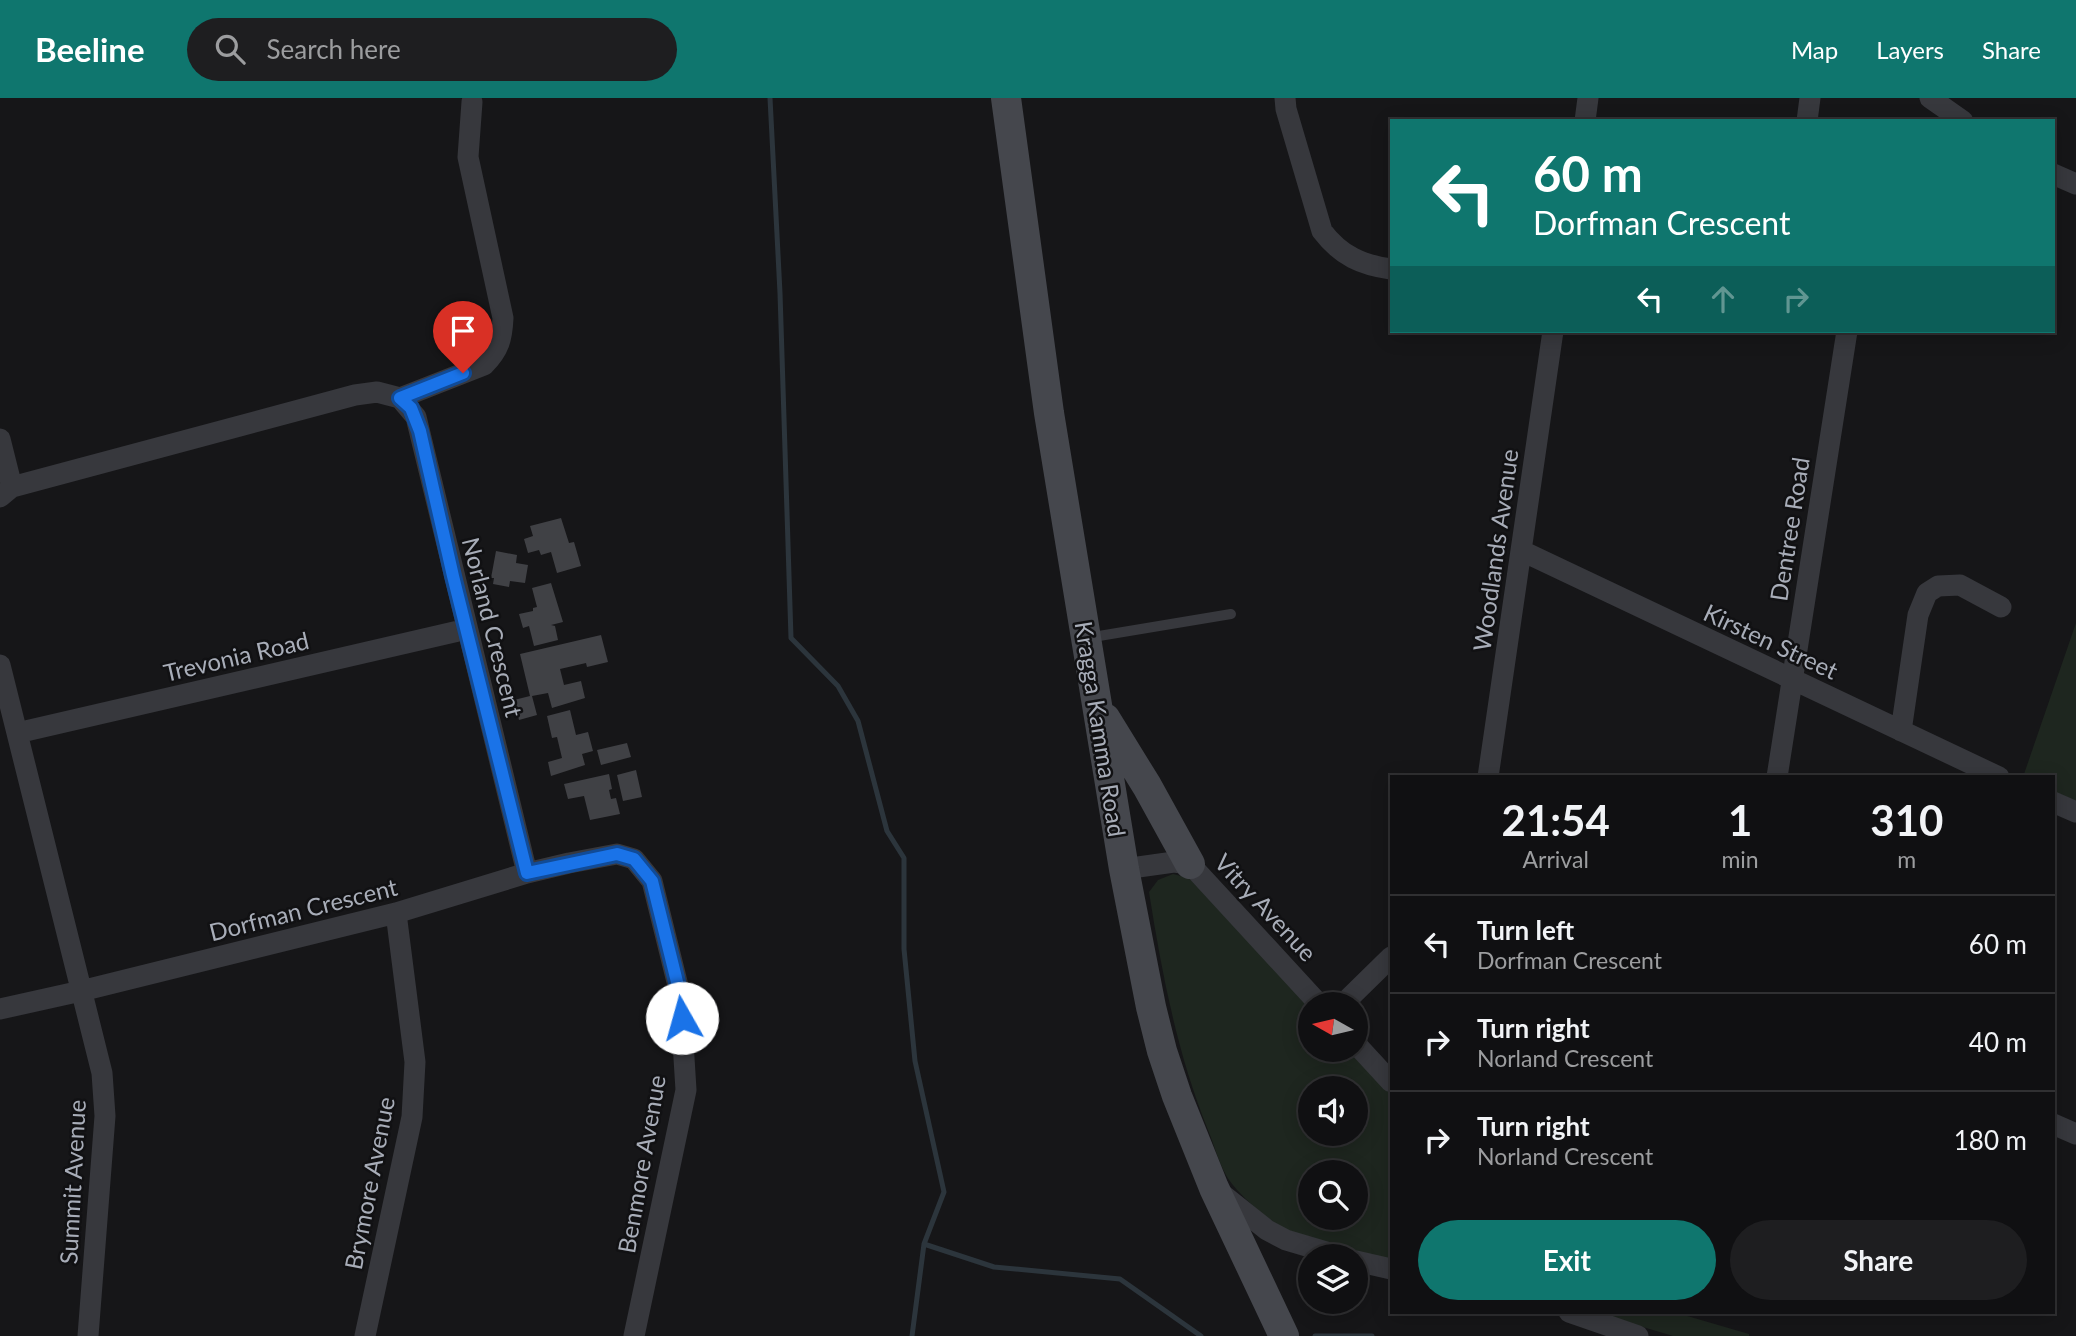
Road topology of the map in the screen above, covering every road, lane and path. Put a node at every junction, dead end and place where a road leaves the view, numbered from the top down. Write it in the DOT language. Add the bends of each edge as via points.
graph roads {
  1 [pos="1006,98"];
  2 [pos="1285,98"];
  3 [pos="1588,98"];
  4 [pos="1810,98"];
  5 [pos="1930,98"];
  6 [pos="472,102"];
  7 [pos="1953,118"];
  8 [pos="1585,119"];
  9 [pos="1807,119"];
  10 [pos="2055,175"];
  11 [pos="2076,184"];
  12 [pos="1390,269"];
  13 [pos="1553,333"];
  14 [pos="1847,333"];
  15 [pos="400,398"];
  16 [pos="0,439"];
  17 [pos="6,492"];
  18 [pos="1522,551"];
  19 [pos="2001,607"];
  20 [pos="1231,614"];
  21 [pos="467,629"];
  22 [pos="1087,638"];
  23 [pos="0,665"];
  24 [pos="1792,680"];
  25 [pos="1097,706"];
  26 [pos="1901,731"];
  27 [pos="16,733"];
  28 [pos="1488,775"];
  29 [pos="1777,775"];
  30 [pos="1995,775"];
  31 [pos="2055,803"];
  32 [pos="2076,812"];
  33 [pos="617,854"];
  34 [pos="1190,864"];
  35 [pos="1124,869"];
  36 [pos="527,873"];
  37 [pos="396,913"];
  38 [pos="1390,958"];
  39 [pos="81,991"];
  40 [pos="1308,992"];
  41 [pos="1355,992"];
  42 [pos="0,1009"];
  43 [pos="1368,1057"];
  44 [pos="1390,1081"];
  45 [pos="2055,1125"];
  46 [pos="2076,1134"];
  47 [pos="1214,1188"];
  48 [pos="1300,1244"];
  49 [pos="1368,1264"];
  50 [pos="1390,1269"];
  51 [pos="1575,1314"];
  52 [pos="88,1336"];
  53 [pos="365,1336"];
  54 [pos="635,1336"];
  55 [pos="1284,1336"];
  56 [pos="1638,1336"];
  1 -- 22 [label="main road, Kragga Kamma Road" via="1049,413"];
  2 -- 12 [label="street" via="1322,231 1346,256"];
  3 -- 8 [label="street"];
  4 -- 9 [label="street"];
  5 -- 7 [label="street"];
  6 -- 15 [label="street" via="468,158 503,318 502,340 484,365"];
  10 -- 11 [label="street"];
  13 -- 18 [label="street, Woodlands Avenue"];
  14 -- 24 [label="street, Dentree Road"];
  15 -- 17 [label="street" via="377,392 355,396"];
  15 -- 21 [label="street, Norland Crescent" via="418,424"];
  16 -- 17 [label="street"];
  18 -- 24 [label="street, Kirsten Street"];
  18 -- 28 [label="street, Woodlands Avenue"];
  19 -- 26 [label="street" via="1960,584 1938,586 1927,593 1918,615"];
  20 -- 22 [label="lane"];
  21 -- 27 [label="street, Trevonia Road"];
  21 -- 36 [label="street, Norland Crescent"];
  22 -- 25 [label="main road, Kragga Kamma Road"];
  23 -- 27 [label="street"];
  24 -- 26 [label="street, Kirsten Street"];
  24 -- 29 [label="street, Dentree Road"];
  25 -- 34 [label="main road"];
  25 -- 35 [label="main road, Kragga Kamma Road"];
  26 -- 30 [label="street, Kirsten Street"];
  27 -- 39 [label="street"];
  31 -- 32 [label="street"];
  33 -- 36 [label="street, Dorfman Crescent"];
  33 -- 54 [label="street, Benmore Avenue" via="634,859 652,881 680,994 686,1090"];
  34 -- 35 [label="street, Vitry Avenue"];
  34 -- 40 [label="street, Vitry Avenue"];
  35 -- 47 [label="main road, Kragga Kamma Road" via="1162,1051"];
  36 -- 37 [label="street, Dorfman Crescent"];
  37 -- 39 [label="street, Dorfman Crescent"];
  37 -- 53 [label="street, Brymore Avenue" via="415,1062 412,1117"];
  38 -- 41 [label="street"];
  39 -- 42 [label="street, Dorfman Crescent"];
  39 -- 52 [label="street, Summit Avenue" via="102,1073 105,1116"];
  43 -- 44 [label="street"];
  45 -- 46 [label="street"];
  47 -- 48 [label="street" via="1267,1230"];
  47 -- 55 [label="main road, Kragga Kamma Road"];
  49 -- 50 [label="street"];
  51 -- 56 [label="street"];
}
